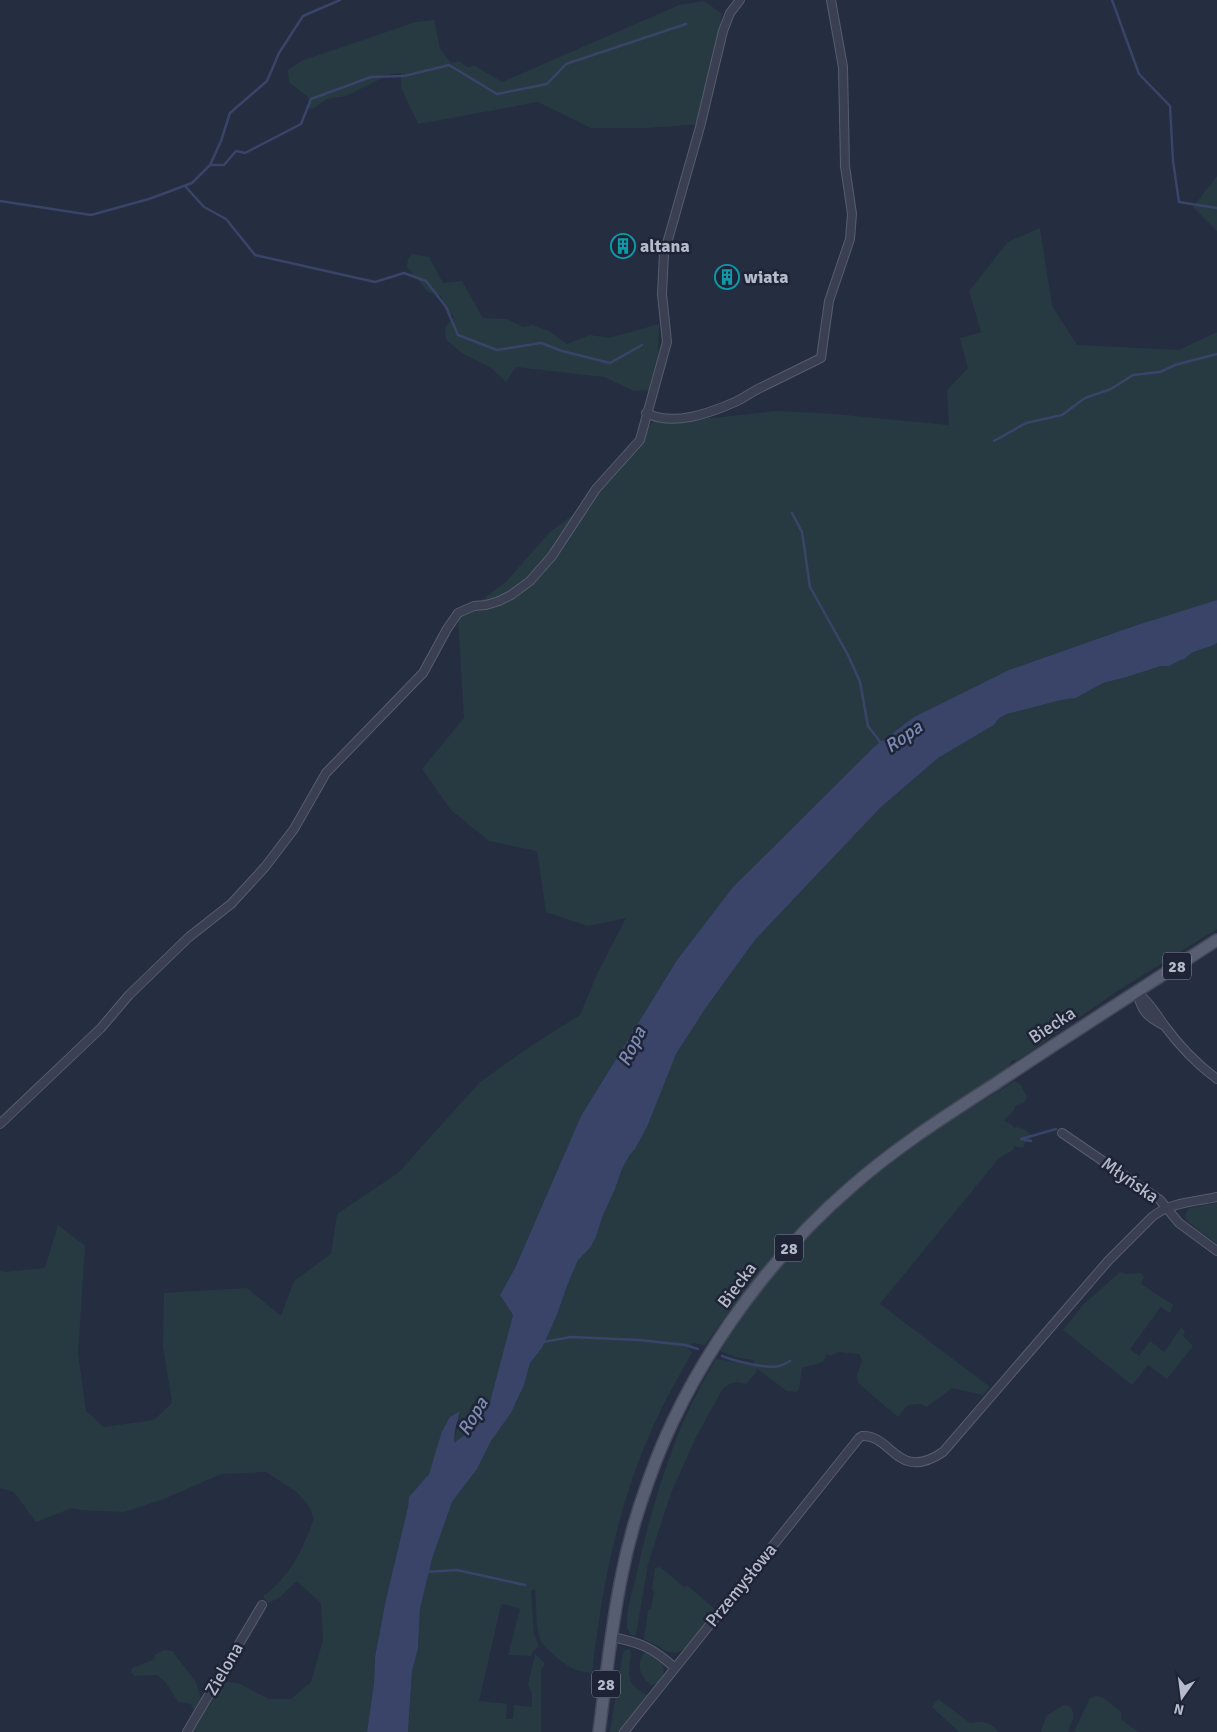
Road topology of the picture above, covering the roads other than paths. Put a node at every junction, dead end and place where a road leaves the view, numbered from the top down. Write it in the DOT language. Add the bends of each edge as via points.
graph roads {
  1 [pos="740,0"];
  2 [pos="831,0"];
  3 [pos="646,413"];
  4 [pos="1217,940"];
  5 [pos="1136,992"];
  6 [pos="1217,1079"];
  7 [pos="0,1124"];
  8 [pos="1062,1133"];
  9 [pos="1217,1197"];
  10 [pos="1167,1208"];
  11 [pos="1217,1251"];
  12 [pos="262,1605"];
  13 [pos="612,1637"];
  14 [pos="675,1668"];
  15 [pos="187,1732"];
  16 [pos="599,1732"];
  17 [pos="624,1732"];
  1 -- 3 [label="street" via="723,32 664,254 662,294 667,342"];
  2 -- 3 [label="street" via="844,67 844,166 852,214 850,239 829,301 821,358 736,402 695,416 672,419"];
  3 -- 7 [label="street" via="640,440 596,489 552,556 530,581 498,601 458,613 423,673 326,773 294,829 265,867 231,904 129,995 101,1028"];
  4 -- 5 [label="main road, Biecka / 28"];
  5 -- 6 [label="street" via="1148,1001 1184,1048"];
  5 -- 13 [label="main road, Biecka / 28" via="880,1162 796,1239 752,1292 691,1388 657,1457 632,1531"];
  8 -- 10 [label="street, Młyńska"];
  9 -- 10 [label="street"];
  10 -- 11 [label="street, Młyńska" via="1179,1223"];
  10 -- 14 [label="street, Przemysłowa" via="1152,1217 1108,1261 942,1452 929,1460 914,1462 896,1456 872,1437 859,1438"];
  12 -- 15 [label="street, Zielona"];
  13 -- 14 [label="street" via="632,1641 656,1652"];
  13 -- 16 [label="main road, Biecka / 28"];
  14 -- 17 [label="street, Przemysłowa"];
}
